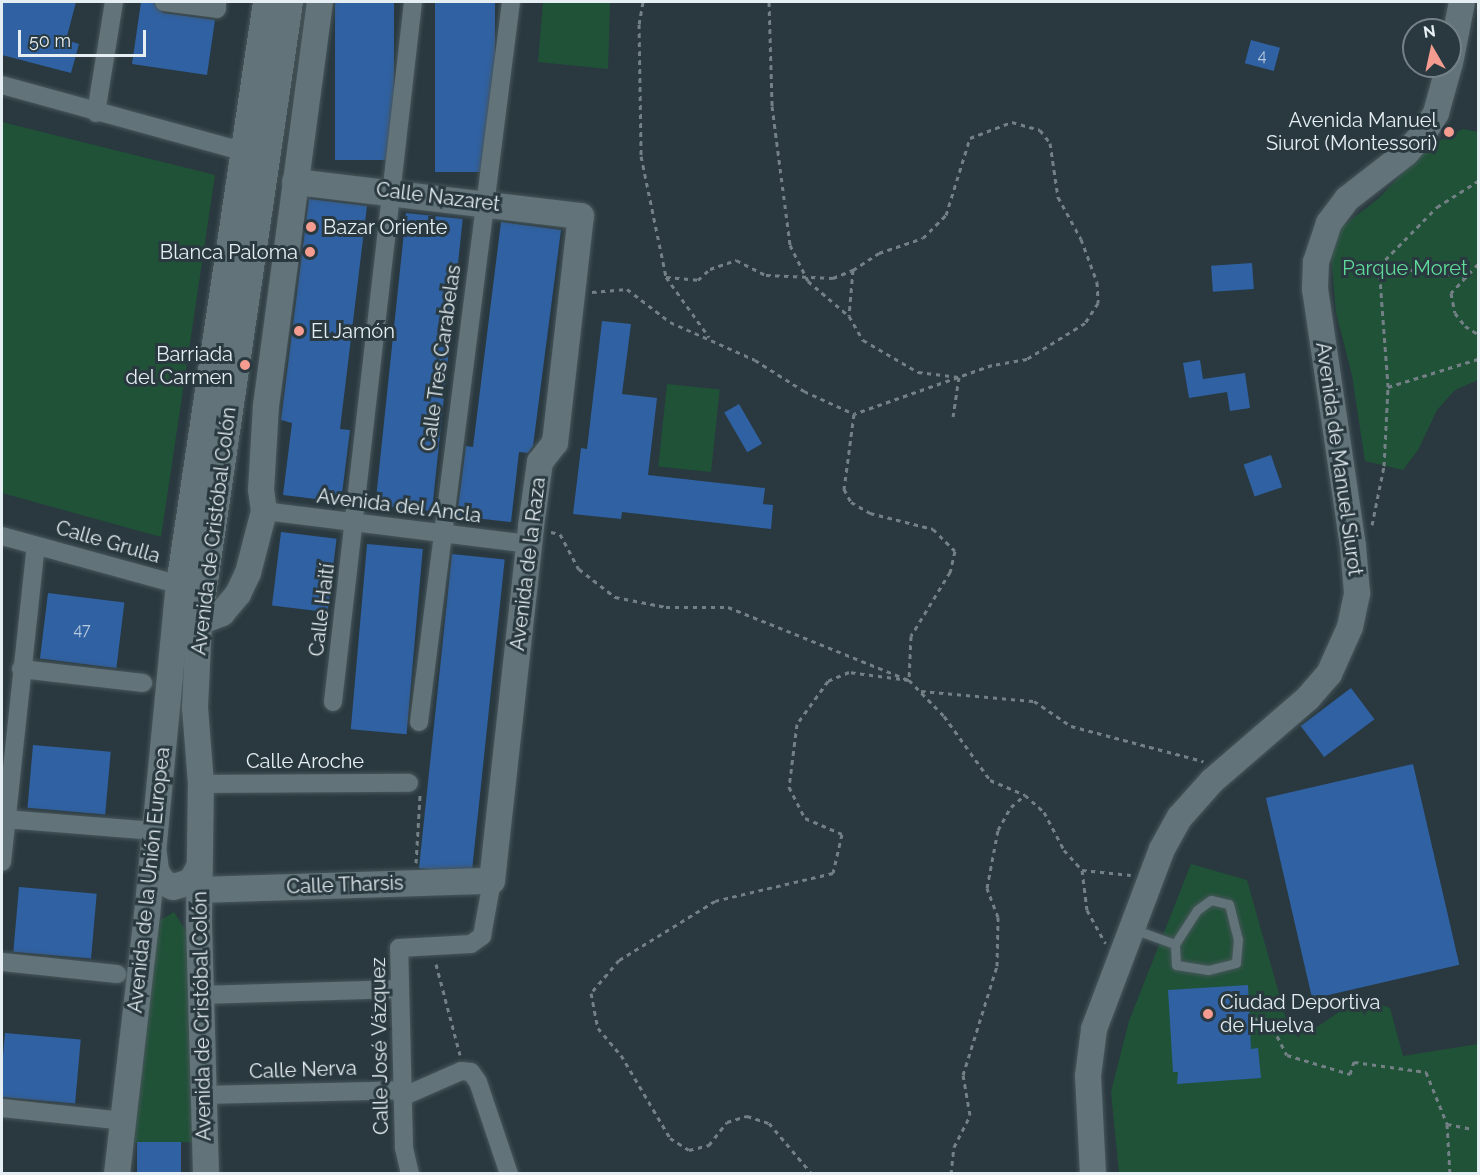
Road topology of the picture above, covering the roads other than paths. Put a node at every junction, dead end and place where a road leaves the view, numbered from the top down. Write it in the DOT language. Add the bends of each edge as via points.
graph roads {
  1 [pos="114,2"];
  2 [pos="164,2"];
  3 [pos="217,2"];
  4 [pos="266,2"];
  5 [pos="290,2"];
  6 [pos="320,2"];
  7 [pos="413,2"];
  8 [pos="512,2"];
  9 [pos="1462,2"];
  10 [pos="1459,18"];
  11 [pos="1446,78"];
  12 [pos="2,85"];
  13 [pos="96,113"];
  14 [pos="242,151"];
  15 [pos="295,182"];
  16 [pos="390,191"];
  17 [pos="483,202"];
  18 [pos="580,216"];
  19 [pos="264,511"];
  20 [pos="356,523"];
  21 [pos="440,533"];
  22 [pos="2,536"];
  23 [pos="537,538"];
  24 [pos="36,546"];
  25 [pos="191,588"];
  26 [pos="198,622"];
  27 [pos="21,669"];
  28 [pos="143,683"];
  29 [pos="333,702"];
  30 [pos="419,722"];
  31 [pos="201,784"];
  32 [pos="415,785"];
  33 [pos="5,819"];
  34 [pos="154,839"];
  35 [pos="2,862"];
  36 [pos="199,878"];
  37 [pos="492,881"];
  38 [pos="147,915"];
  39 [pos="199,922"];
  40 [pos="1131,929"];
  41 [pos="1175,944"];
  42 [pos="2,962"];
  43 [pos="117,974"];
  44 [pos="400,989"];
  45 [pos="201,995"];
  46 [pos="402,1093"];
  47 [pos="204,1095"];
  48 [pos="2,1108"];
  49 [pos="123,1121"];
  50 [pos="117,1173"];
  51 [pos="206,1173"];
  52 [pos="411,1173"];
  53 [pos="509,1173"];
  54 [pos="1093,1173"];
  1 -- 13 [label="street"];
  2 -- 3 [label="street" via="217,9"];
  4 -- 14 [label="street, Avenida de Cristóbal Colón"];
  5 -- 25 [label="street, Avenida de Cristóbal Colón"];
  6 -- 15 [label="street"];
  7 -- 16 [label="street, Calle Haití"];
  8 -- 17 [label="street, Calle Tres Carabelas" via="489,185"];
  9 -- 10 [label="street, Avenida de Manuel Siurot"];
  11 -- 40 [label="street, Avenida de Manuel Siurot" via="1436,113 1423,134 1406,153 1347,199 1329,223 1316,262 1315,289 1357,593 1342,651 1308,698 1212,782 1180,817 1162,849"];
  12 -- 13 [label="street"];
  13 -- 14 [label="street"];
  14 -- 25 [label="street, Avenida de Cristóbal Colón"];
  15 -- 16 [label="street, Calle Nazaret"];
  15 -- 19 [label="street" via="266,406 261,490"];
  16 -- 17 [label="street, Calle Nazaret"];
  16 -- 20 [label="street, Calle Haití" via="354,504"];
  17 -- 18 [label="street, Calle Nazaret"];
  17 -- 21 [label="street, Calle Tres Carabelas"];
  18 -- 23 [label="street, Avenida de la Raza" via="555,443 540,462"];
  19 -- 20 [label="street, Avenida del Ancla"];
  19 -- 26 [label="street" via="248,573 238,594 222,613"];
  20 -- 21 [label="street, Avenida del Ancla"];
  20 -- 29 [label="street, Calle Haití"];
  21 -- 23 [label="street, Avenida del Ancla"];
  21 -- 30 [label="street, Calle Tres Carabelas"];
  22 -- 24 [label="street, Calle Grulla"];
  23 -- 37 [label="street, Avenida de la Raza"];
  24 -- 25 [label="street, Calle Grulla"];
  24 -- 27 [label="street"];
  25 -- 26 [label="street, Avenida de Cristóbal Colón"];
  25 -- 34 [label="street, Avenida de la Unión Europea"];
  26 -- 31 [label="street, Avenida de Cristóbal Colón" via="195,707"];
  27 -- 28 [label="street"];
  27 -- 33 [label="street"];
  31 -- 32 [label="street, Calle Aroche"];
  31 -- 36 [label="street, Avenida de Cristóbal Colón"];
  33 -- 34 [label="street"];
  33 -- 35 [label="street"];
  34 -- 36 [label="street" via="156,871 163,882 173,887"];
  34 -- 38 [label="street, Avenida de la Unión Europea"];
  36 -- 37 [label="street, Calle Tharsis"];
  36 -- 39 [label="street, Avenida de Cristóbal Colón"];
  37 -- 44 [label="street, Calle José Vázquez" via="482,936 471,944 399,948"];
  38 -- 39 [label="street" via="160,901 170,899 188,908"];
  38 -- 49 [label="street, Avenida de la Unión Europea"];
  39 -- 45 [label="street, Avenida de Cristóbal Colón"];
  40 -- 41 [label="lane"];
  40 -- 54 [label="street, Avenida de Manuel Siurot" via="1094,1029 1088,1076"];
  41 -- 41 [label="lane" via="1197,910 1211,900 1229,904 1238,939 1236,963 1208,970 1176,965"];
  42 -- 43 [label="street"];
  44 -- 45 [label="street"];
  44 -- 46 [label="street, Calle José Vázquez"];
  45 -- 47 [label="street, Avenida de Cristóbal Colón"];
  46 -- 47 [label="street, Calle Nerva"];
  46 -- 52 [label="street, Calle José Vázquez" via="404,1147"];
  46 -- 53 [label="street" via="461,1071 471,1072 478,1082"];
  47 -- 51 [label="street, Avenida de Cristóbal Colón"];
  48 -- 49 [label="street"];
  49 -- 50 [label="street, Avenida de la Unión Europea"];
}
